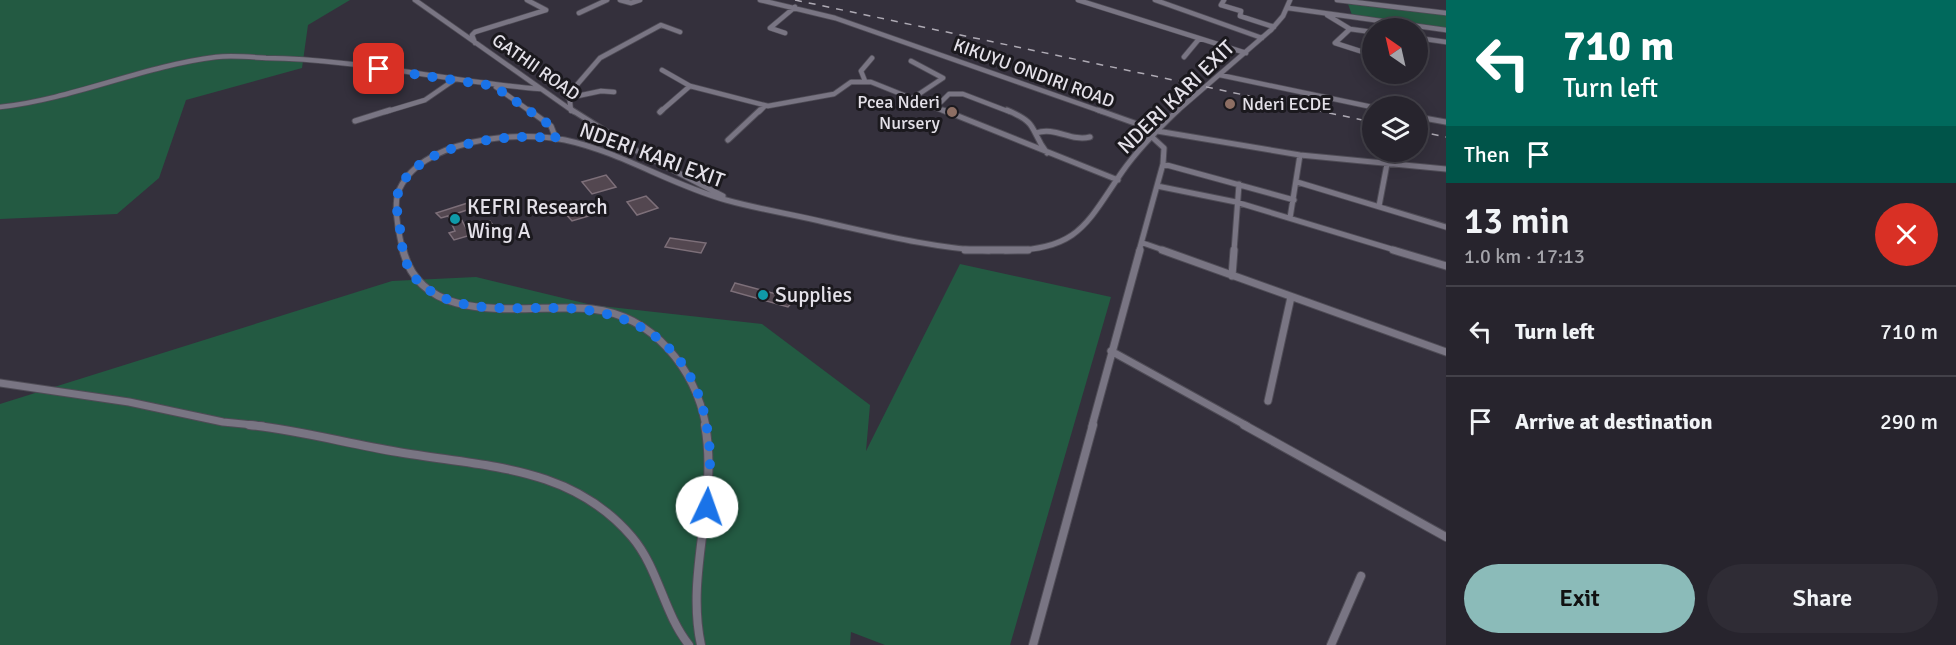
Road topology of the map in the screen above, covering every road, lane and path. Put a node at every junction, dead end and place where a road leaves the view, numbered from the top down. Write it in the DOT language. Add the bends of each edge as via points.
graph roads {
  1 [pos="415,0"];
  2 [pos="527,0"];
  3 [pos="607,0"];
  4 [pos="620,0"];
  5 [pos="640,0"];
  6 [pos="760,0"];
  7 [pos="1078,0"];
  8 [pos="1155,0"];
  9 [pos="1224,0"];
  10 [pos="1290,0"];
  11 [pos="1336,0"];
  12 [pos="1089,2"];
  13 [pos="795,7"];
  14 [pos="1288,8"];
  15 [pos="579,13"];
  16 [pos="1323,13"];
  17 [pos="1446,13"];
  18 [pos="1274,27"];
  19 [pos="1350,29"];
  20 [pos="1446,30"];
  21 [pos="1362,31"];
  22 [pos="680,32"];
  23 [pos="785,33"];
  24 [pos="1262,38"];
  25 [pos="1199,39"];
  26 [pos="1428,39"];
  27 [pos="1446,42"];
  28 [pos="476,43"];
  29 [pos="1360,51"];
  30 [pos="1246,52"];
  31 [pos="1184,57"];
  32 [pos="872,58"];
  33 [pos="911,62"];
  34 [pos="662,70"];
  35 [pos="1220,75"];
  36 [pos="455,80"];
  37 [pos="865,81"];
  38 [pos="494,86"];
  39 [pos="690,86"];
  40 [pos="541,89"];
  41 [pos="614,92"];
  42 [pos="568,98"];
  43 [pos="914,98"];
  44 [pos="941,102"];
  45 [pos="1362,105"];
  46 [pos="765,106"];
  47 [pos="0,107"];
  48 [pos="571,111"];
  49 [pos="660,112"];
  50 [pos="1428,119"];
  51 [pos="356,121"];
  52 [pos="1446,122"];
  53 [pos="1036,133"];
  54 [pos="1154,134"];
  55 [pos="1090,137"];
  56 [pos="556,139"];
  57 [pos="728,140"];
  58 [pos="1047,153"];
  59 [pos="1300,155"];
  60 [pos="1163,164"];
  61 [pos="1387,164"];
  62 [pos="1446,169"];
  63 [pos="1118,180"];
  64 [pos="1297,182"];
  65 [pos="1239,184"];
  66 [pos="1157,186"];
  67 [pos="1294,200"];
  68 [pos="1236,202"];
  69 [pos="739,203"];
  70 [pos="1379,206"];
  71 [pos="1290,218"];
  72 [pos="1446,226"];
  73 [pos="1143,243"];
  74 [pos="1446,266"];
  75 [pos="1232,276"];
  76 [pos="1291,297"];
  77 [pos="1111,351"];
  78 [pos="1446,352"];
  79 [pos="0,383"];
  80 [pos="1268,401"];
  81 [pos="1446,537"];
  82 [pos="1361,576"];
  83 [pos="689,645"];
  84 [pos="701,645"];
  85 [pos="1033,645"];
  86 [pos="1331,645"];
  1 -- 28 [label="street, GATHII ROAD"];
  2 -- 28 [label="street" via="546,11 475,32 472,35"];
  3 -- 15 [label="street"];
  4 -- 5 [label="street"];
  6 -- 13 [label="street, KIKUYU ONDIRI ROAD"];
  7 -- 12 [label="street"];
  8 -- 24 [label="street"];
  9 -- 18 [label="street" via="1221,5 1241,11 1240,16"];
  10 -- 14 [label="street, NDERI KARI EXIT"];
  11 -- 17 [label="street"];
  12 -- 25 [label="street"];
  13 -- 23 [label="street" via="770,28"];
  13 -- 54 [label="street, KIKUYU ONDIRI ROAD"];
  14 -- 16 [label="street"];
  14 -- 18 [label="street, NDERI KARI EXIT"];
  16 -- 19 [label="street"];
  16 -- 20 [label="street"];
  18 -- 24 [label="street, NDERI KARI EXIT"];
  19 -- 21 [label="street"];
  19 -- 29 [label="street" via="1334,41"];
  22 -- 42 [label="street" via="661,25 605,54 572,88"];
  24 -- 30 [label="street, NDERI KARI EXIT"];
  25 -- 30 [label="street"];
  25 -- 31 [label="street"];
  26 -- 27 [label="street"];
  28 -- 40 [label="street, GATHII ROAD"];
  30 -- 35 [label="street, NDERI KARI EXIT"];
  32 -- 37 [label="street" via="861,70"];
  33 -- 43 [label="street" via="943,78"];
  34 -- 39 [label="street"];
  35 -- 45 [label="street"];
  35 -- 54 [label="street, NDERI KARI EXIT"];
  36 -- 38 [label="street"];
  36 -- 47 [label="street" via="315,58 217,57 96,84 29,104"];
  36 -- 51 [label="street" via="424,100"];
  37 -- 43 [label="street"];
  37 -- 46 [label="street" via="851,82 834,94"];
  38 -- 40 [label="street"];
  38 -- 56 [label="street" via="551,126"];
  39 -- 46 [label="street"];
  39 -- 49 [label="street"];
  40 -- 48 [label="street, GATHII ROAD"];
  41 -- 42 [label="street"];
  42 -- 48 [label="street"];
  43 -- 58 [label="street"];
  44 -- 53 [label="street" via="949,94 967,95 1026,119"];
  46 -- 57 [label="street"];
  48 -- 69 [label="street, GATHII ROAD" via="649,159"];
  50 -- 52 [label="street"];
  53 -- 55 [label="street" via="1051,130 1078,138"];
  53 -- 58 [label="street" via="1036,140"];
  54 -- 59 [label="street, KIKUYU ONDIRI ROAD"];
  54 -- 60 [label="street" via="1164,148"];
  54 -- 63 [label="street, NDERI KARI EXIT"];
  56 -- 69 [label="street, NDERI KARI EXIT"];
  56 -- 84 [label="street, NDERI KARI EXIT" via="519,136 482,141 455,148 417,167 397,198 403,255 420,283 444,298 487,308 598,310 651,333 675,353 695,390 708,435 707,507 694,582"];
  58 -- 63 [label="street"];
  59 -- 61 [label="street, KIKUYU ONDIRI ROAD"];
  59 -- 64 [label="street"];
  60 -- 65 [label="street"];
  60 -- 66 [label="street"];
  61 -- 62 [label="street, KIKUYU ONDIRI ROAD"];
  61 -- 70 [label="street"];
  63 -- 69 [label="street, NDERI KARI EXIT" via="1097,215 1085,226 1059,242 1020,251 975,250 916,241"];
  64 -- 67 [label="street"];
  64 -- 70 [label="street"];
  65 -- 67 [label="street"];
  65 -- 68 [label="street"];
  66 -- 68 [label="street"];
  66 -- 73 [label="street"];
  67 -- 71 [label="street"];
  68 -- 71 [label="street"];
  68 -- 75 [label="street"];
  70 -- 72 [label="street"];
  71 -- 74 [label="street"];
  73 -- 75 [label="street"];
  73 -- 77 [label="street"];
  75 -- 76 [label="street"];
  76 -- 78 [label="street"];
  76 -- 80 [label="street"];
  77 -- 81 [label="street"];
  77 -- 85 [label="street"];
  79 -- 83 [label="street" via="519,471 573,489 595,501 649,560 674,626"];
  82 -- 86 [label="street"];
}
